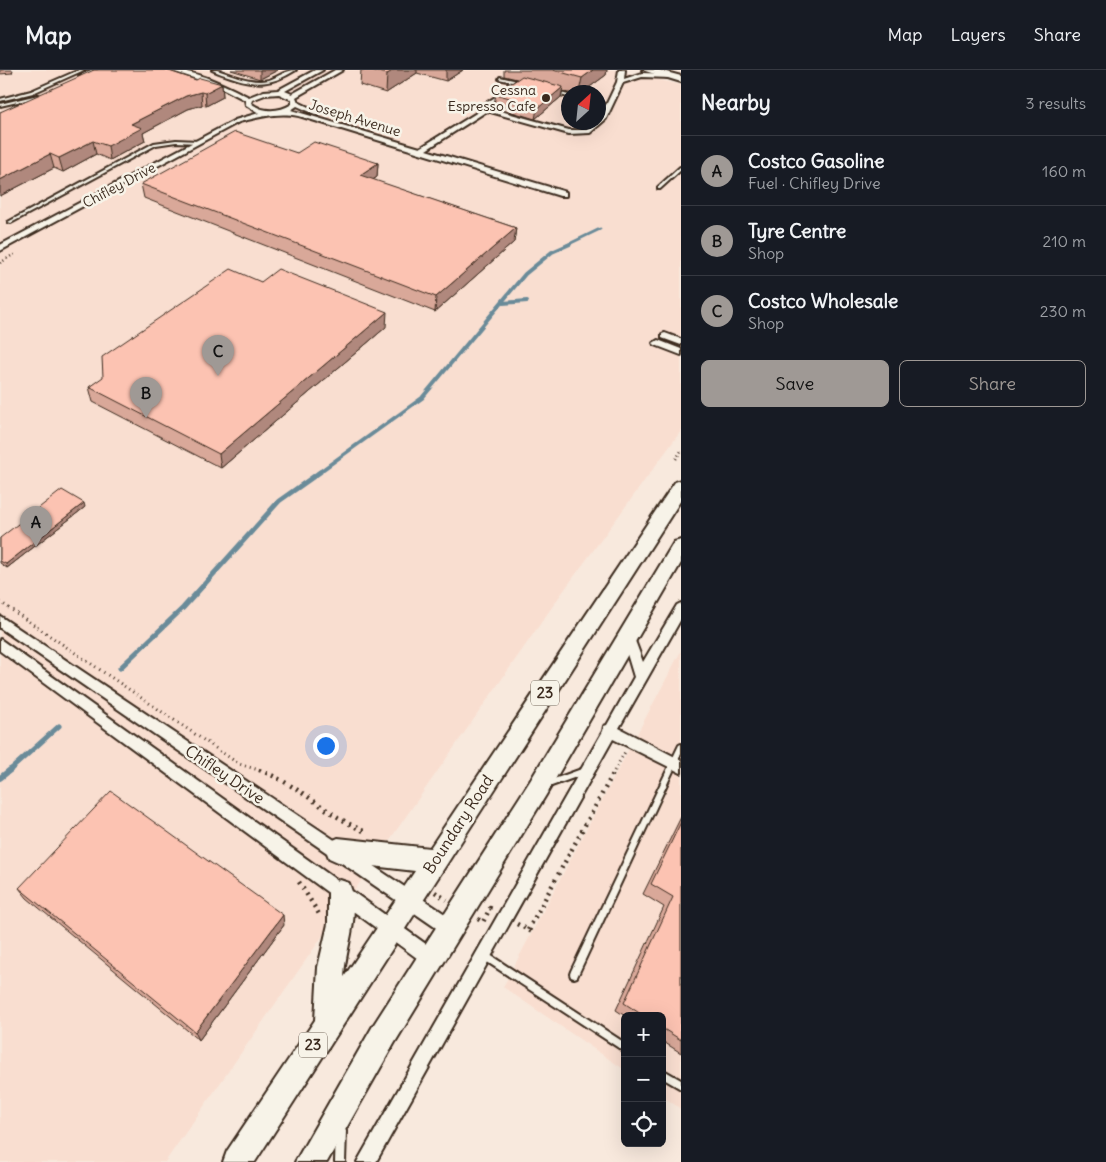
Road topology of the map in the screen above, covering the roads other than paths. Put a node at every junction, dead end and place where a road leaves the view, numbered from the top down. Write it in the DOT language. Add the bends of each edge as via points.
graph roads {
  1 [pos="82,70"];
  2 [pos="94,70"];
  3 [pos="172,70"];
  4 [pos="214,70"];
  5 [pos="294,70"];
  6 [pos="320,70"];
  7 [pos="340,70"];
  8 [pos="622,70"];
  9 [pos="647,70"];
  10 [pos="681,72"];
  11 [pos="675,75"];
  12 [pos="77,78"];
  13 [pos="500,78"];
  14 [pos="620,82"];
  15 [pos="519,83"];
  16 [pos="220,85"];
  17 [pos="528,85"];
  18 [pos="511,88"];
  19 [pos="547,90"];
  20 [pos="279,92"];
  21 [pos="264,93"];
  22 [pos="503,94"];
  23 [pos="561,94"];
  24 [pos="40,96"];
  25 [pos="294,99"];
  26 [pos="0,100"];
  27 [pos="249,103"];
  28 [pos="0,105"];
  29 [pos="606,105"];
  30 [pos="609,106"];
  31 [pos="486,109"];
  32 [pos="282,111"];
  33 [pos="270,112"];
  34 [pos="237,121"];
  35 [pos="198,142"];
  36 [pos="423,149"];
  37 [pos="681,168"];
  38 [pos="660,188"];
  39 [pos="562,194"];
  40 [pos="10,222"];
  41 [pos="0,248"];
  42 [pos="681,342"];
  43 [pos="681,352"];
  44 [pos="681,486"];
  45 [pos="681,547"];
  46 [pos="681,608"];
  47 [pos="0,621"];
  48 [pos="627,634"];
  49 [pos="0,644"];
  50 [pos="641,677"];
  51 [pos="609,730"];
  52 [pos="681,747"];
  53 [pos="677,765"];
  54 [pos="588,770"];
  55 [pos="538,788"];
  56 [pos="338,850"];
  57 [pos="434,860"];
  58 [pos="340,892"];
  59 [pos="409,899"];
  60 [pos="390,928"];
  61 [pos="450,928"];
  62 [pos="483,954"];
  63 [pos="431,958"];
  64 [pos="574,974"];
  65 [pos="329,1020"];
  66 [pos="621,1045"];
  67 [pos="666,1075"];
  68 [pos="681,1085"];
  69 [pos="341,1107"];
  70 [pos="238,1162"];
  71 [pos="310,1162"];
  72 [pos="340,1162"];
  73 [pos="366,1162"];
  1 -- 26 [label="lane" via="32,92"];
  2 -- 12 [label="lane"];
  3 -- 16 [label="street"];
  4 -- 5 [label="lane" via="266,83"];
  6 -- 20 [label="street"];
  7 -- 25 [label="street"];
  8 -- 14 [label="street"];
  9 -- 11 [label="main road"];
  10 -- 11 [label="main road"];
  11 -- 14 [label="street" via="638,75"];
  13 -- 15 [label="lane"];
  14 -- 30 [label="street"];
  15 -- 17 [label="lane"];
  15 -- 18 [label="lane"];
  16 -- 21 [label="street"];
  16 -- 27 [label="street"];
  19 -- 23 [label="lane"];
  20 -- 21 [label="street"];
  20 -- 25 [label="street, Joseph Avenue"];
  21 -- 27 [label="street"];
  22 -- 31 [label="lane" via="487,104"];
  24 -- 28 [label="lane"];
  25 -- 32 [label="street" via="292,108"];
  25 -- 36 [label="street, Joseph Avenue" via="315,112"];
  27 -- 33 [label="street"];
  27 -- 34 [label="street, Chifley Drive"];
  29 -- 30 [label="lane"];
  30 -- 31 [label="street" via="603,119 588,132 579,134"];
  31 -- 36 [label="street"];
  32 -- 33 [label="street"];
  32 -- 36 [label="street, Joseph Avenue"];
  33 -- 34 [label="street, Chifley Drive"];
  34 -- 35 [label="street, Chifley Drive"];
  35 -- 40 [label="lane" via="155,144"];
  35 -- 41 [label="street, Chifley Drive"];
  36 -- 39 [label="street, Joseph Avenue" via="495,175"];
  37 -- 38 [label="lane"];
  42 -- 43 [label="street" via="661,340"];
  44 -- 57 [label="main road, Boundary Road / 23"];
  45 -- 48 [label="main road, 23"];
  46 -- 50 [label="street"];
  47 -- 56 [label="street, Chifley Drive"];
  48 -- 50 [label="street"];
  48 -- 55 [label="main road, 23"];
  49 -- 58 [label="street, Chifley Drive"];
  50 -- 51 [label="street"];
  51 -- 53 [label="street"];
  51 -- 54 [label="street"];
  52 -- 53 [label="lane"];
  53 -- 64 [label="lane"];
  54 -- 55 [label="lane"];
  54 -- 62 [label="street"];
  55 -- 61 [label="main road, 23"];
  56 -- 57 [label="main road"];
  56 -- 59 [label="street, Chifley Drive"];
  57 -- 59 [label="main road, Boundary Road / 23"];
  58 -- 60 [label="street, Chifley Drive"];
  58 -- 65 [label="main road" via="341,924 331,967"];
  59 -- 60 [label="main road, Boundary Road / 23"];
  59 -- 61 [label="street, Chifley Drive"];
  60 -- 63 [label="street, Chifley Drive"];
  60 -- 65 [label="main road, Boundary Road / 23"];
  61 -- 63 [label="main road, 23"];
  62 -- 66 [label="lane"];
  62 -- 73 [label="street"];
  63 -- 69 [label="main road, 23"];
  65 -- 70 [label="main road, Boundary Road / 23"];
  67 -- 68 [label="lane"];
  69 -- 71 [label="main road, 23"];
  69 -- 72 [label="lane"];
}
